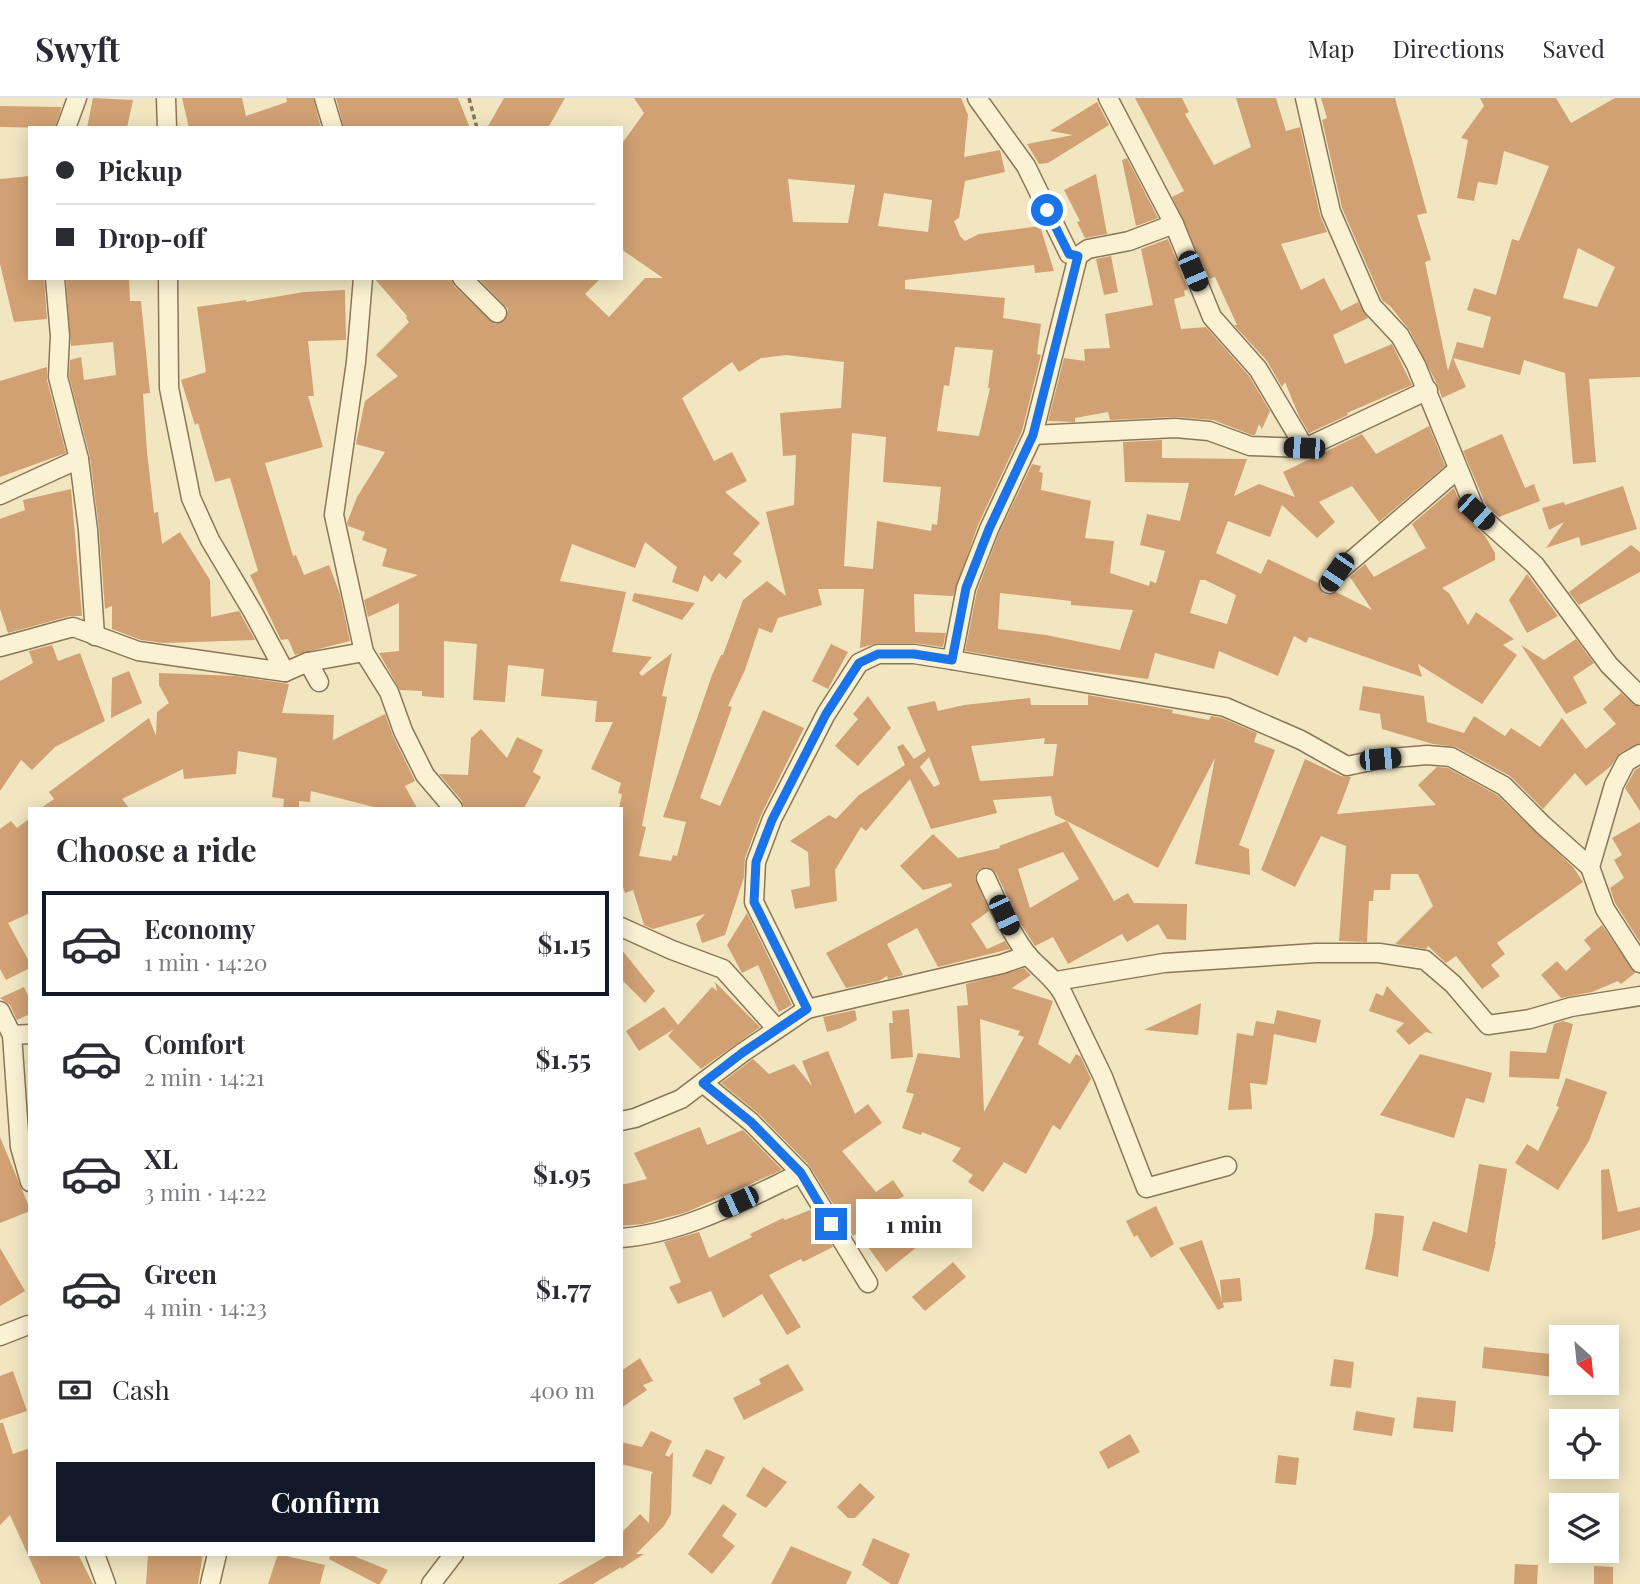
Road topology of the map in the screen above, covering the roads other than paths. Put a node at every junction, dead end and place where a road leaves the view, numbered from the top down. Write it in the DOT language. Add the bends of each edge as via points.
graph roads {
  1 [pos="78,98"];
  2 [pos="166,98"];
  3 [pos="324,98"];
  4 [pos="977,98"];
  5 [pos="1108,98"];
  6 [pos="1305,98"];
  7 [pos="67,126"];
  8 [pos="167,126"];
  9 [pos="332,126"];
  10 [pos="1174,224"];
  11 [pos="1078,256"];
  12 [pos="55,280"];
  13 [pos="168,280"];
  14 [pos="363,280"];
  15 [pos="464,280"];
  16 [pos="497,313"];
  17 [pos="1428,390"];
  18 [pos="1033,435"];
  19 [pos="1304,448"];
  20 [pos="79,458"];
  21 [pos="1457,470"];
  22 [pos="0,495"];
  23 [pos="1329,584"];
  24 [pos="95,636"];
  25 [pos="0,647"];
  26 [pos="364,652"];
  27 [pos="952,660"];
  28 [pos="307,662"];
  29 [pos="285,672"];
  30 [pos="319,682"];
  31 [pos="1640,696"];
  32 [pos="1640,754"];
  33 [pos="452,807"];
  34 [pos="1590,867"];
  35 [pos="986,878"];
  36 [pos="623,928"];
  37 [pos="1028,955"];
  38 [pos="1640,963"];
  39 [pos="1056,981"];
  40 [pos="1640,996"];
  41 [pos="807,1009"];
  42 [pos="0,1011"];
  43 [pos="777,1029"];
  44 [pos="21,1035"];
  45 [pos="703,1083"];
  46 [pos="623,1121"];
  47 [pos="1227,1166"];
  48 [pos="801,1173"];
  49 [pos="28,1175"];
  50 [pos="623,1238"];
  51 [pos="867,1283"];
  52 [pos="28,1325"];
  53 [pos="0,1336"];
  54 [pos="96,1556"];
  55 [pos="216,1556"];
  56 [pos="452,1556"];
  57 [pos="106,1584"];
  58 [pos="210,1584"];
  59 [pos="431,1584"];
  1 -- 7 [label="street"];
  2 -- 8 [label="street"];
  3 -- 9 [label="street"];
  4 -- 11 [label="street" via="1026,166 1069,254"];
  5 -- 10 [label="street"];
  6 -- 17 [label="street" via="1331,212 1373,306 1400,336"];
  10 -- 11 [label="street"];
  10 -- 19 [label="street" via="1212,317 1258,369"];
  11 -- 18 [label="street"];
  12 -- 20 [label="street" via="58,377"];
  13 -- 29 [label="street" via="169,388 191,498"];
  14 -- 26 [label="street" via="334,515"];
  15 -- 16 [label="street"];
  17 -- 19 [label="street"];
  17 -- 21 [label="street"];
  18 -- 19 [label="street" via="1175,428 1209,431 1250,446"];
  18 -- 27 [label="street" via="966,588"];
  20 -- 22 [label="street"];
  20 -- 24 [label="street"];
  21 -- 23 [label="street" via="1337,572"];
  21 -- 31 [label="street" via="1476,512 1535,565 1609,665"];
  24 -- 25 [label="street" via="74,627"];
  24 -- 29 [label="street" via="138,651"];
  26 -- 28 [label="street"];
  26 -- 33 [label="street" via="389,692 425,775"];
  27 -- 34 [label="street" via="1226,707 1347,766 1392,758 1451,757 1504,786"];
  27 -- 41 [label="street" via="878,654 859,663 826,714 772,820 756,862 754,902"];
  28 -- 29 [label="street"];
  28 -- 30 [label="street"];
  32 -- 34 [label="street" via="1626,762 1614,785"];
  34 -- 38 [label="street" via="1605,909"];
  35 -- 37 [label="street"];
  36 -- 43 [label="street" via="723,969"];
  37 -- 39 [label="street"];
  37 -- 41 [label="street"];
  39 -- 40 [label="street" via="1164,963 1379,953 1425,960 1453,984 1488,1026"];
  39 -- 47 [label="street" via="1103,1077 1146,1188"];
  41 -- 43 [label="street"];
  42 -- 44 [label="street"];
  43 -- 45 [label="street"];
  44 -- 49 [label="street" via="20,1147"];
  45 -- 46 [label="street" via="681,1099"];
  45 -- 48 [label="street" via="751,1122"];
  48 -- 50 [label="street" via="668,1231"];
  48 -- 51 [label="street"];
  52 -- 53 [label="street"];
  54 -- 57 [label="street"];
  55 -- 58 [label="street"];
  56 -- 59 [label="street"];
}
